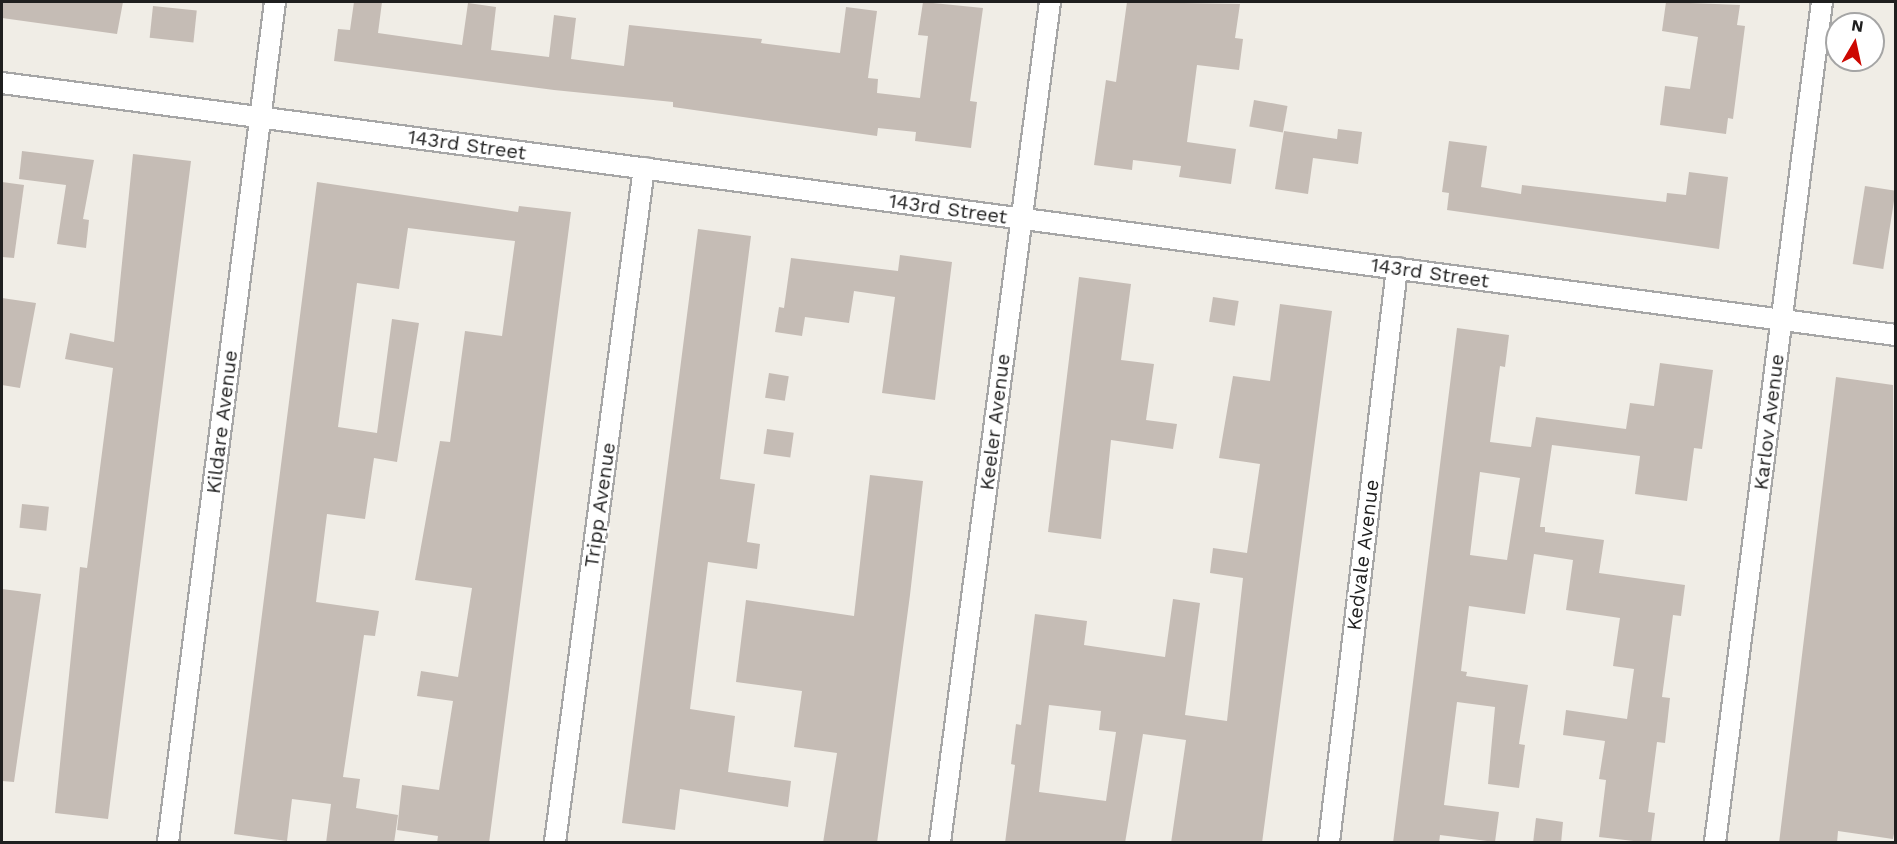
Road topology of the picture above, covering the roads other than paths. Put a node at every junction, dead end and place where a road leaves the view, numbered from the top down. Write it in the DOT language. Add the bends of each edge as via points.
graph roads {
  1 [pos="276,2"];
  2 [pos="1050,2"];
  3 [pos="1822,2"];
  4 [pos="2,83"];
  5 [pos="261,118"];
  6 [pos="644,168"];
  7 [pos="1022,219"];
  8 [pos="1397,268"];
  9 [pos="1782,320"];
  10 [pos="1896,335"];
  11 [pos="168,843"];
  12 [pos="555,843"];
  13 [pos="940,843"];
  14 [pos="1329,843"];
  15 [pos="1715,843"];
  1 -- 5 [label="street, Kildare Avenue"];
  2 -- 7 [label="street, Keeler Avenue"];
  3 -- 9 [label="street, Karlov Avenue"];
  4 -- 5 [label="street, 143rd Street"];
  5 -- 6 [label="street, 143rd Street"];
  5 -- 11 [label="street, Kildare Avenue"];
  6 -- 7 [label="street, 143rd Street"];
  6 -- 12 [label="street, Tripp Avenue"];
  7 -- 8 [label="street, 143rd Street"];
  7 -- 13 [label="street, Keeler Avenue"];
  8 -- 9 [label="street, 143rd Street"];
  8 -- 14 [label="street, Kedvale Avenue"];
  9 -- 10 [label="street, 143rd Street"];
  9 -- 15 [label="street, Karlov Avenue"];
}
